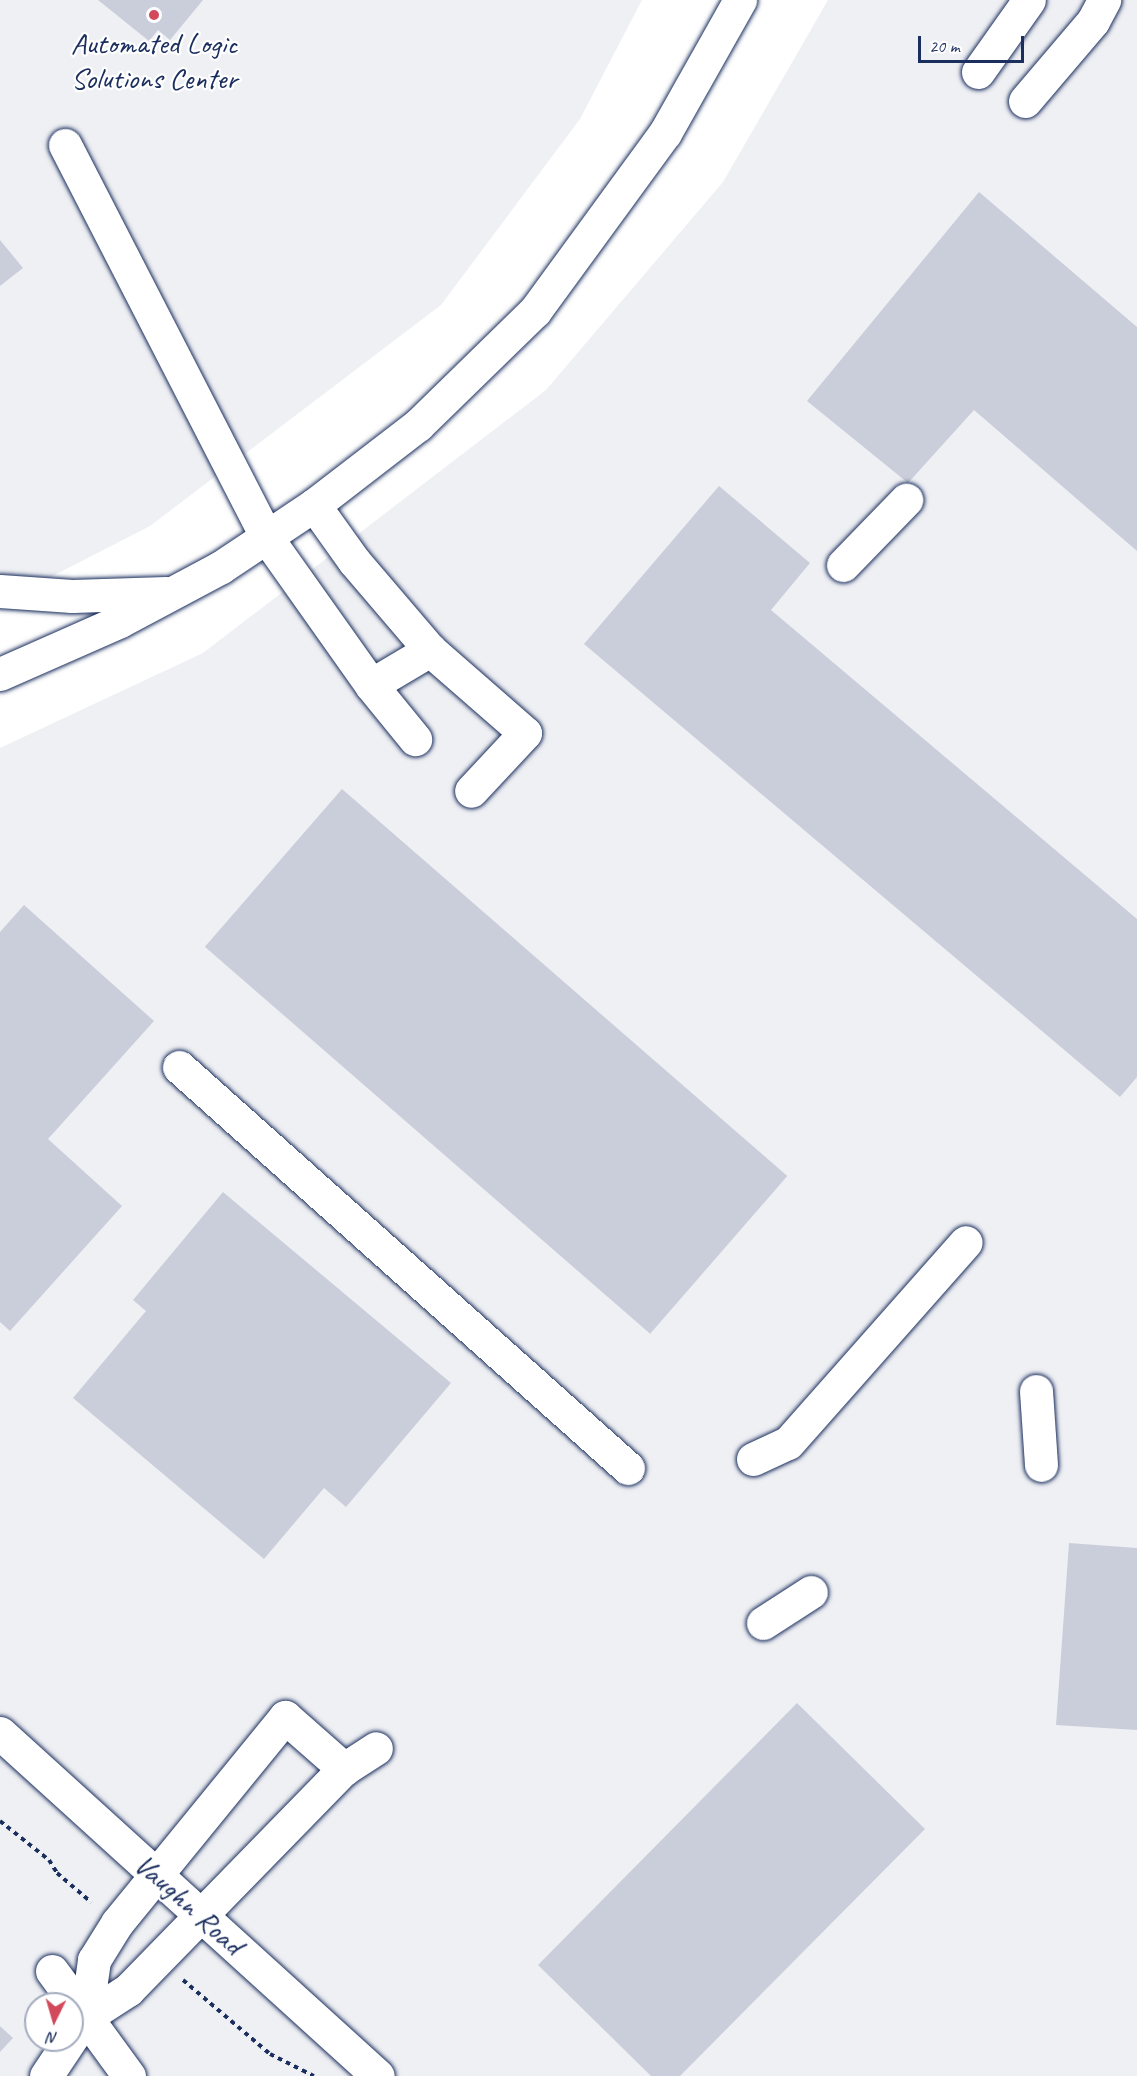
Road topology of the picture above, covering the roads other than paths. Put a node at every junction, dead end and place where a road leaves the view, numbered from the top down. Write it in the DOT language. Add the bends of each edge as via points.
graph roads {
  1 [pos="740,0"];
  2 [pos="1029,0"];
  3 [pos="1104,0"];
  4 [pos="978,72"];
  5 [pos="1025,101"];
  6 [pos="65,145"];
  7 [pos="906,500"];
  8 [pos="314,505"];
  9 [pos="267,538"];
  10 [pos="843,565"];
  11 [pos="0,591"];
  12 [pos="177,593"];
  13 [pos="430,650"];
  14 [pos="3,667"];
  15 [pos="371,686"];
  16 [pos="416,739"];
  17 [pos="471,791"];
  18 [pos="179,1067"];
  19 [pos="966,1242"];
  20 [pos="1036,1391"];
  21 [pos="753,1459"];
  22 [pos="1041,1465"];
  23 [pos="628,1468"];
  24 [pos="811,1592"];
  25 [pos="763,1623"];
  26 [pos="0,1733"];
  27 [pos="376,1748"];
  28 [pos="344,1769"];
  29 [pos="157,1876"];
  30 [pos="199,1914"];
  31 [pos="52,1971"];
  32 [pos="60,1992"];
  33 [pos="84,1999"];
  34 [pos="84,2025"];
  35 [pos="84,2038"];
  36 [pos="62,2052"];
  37 [pos="46,2076"];
  38 [pos="129,2076"];
  39 [pos="378,2076"];
  1 -- 8 [label="street" via="665,133 535,311 418,425"];
  2 -- 4 [label="street"];
  3 -- 5 [label="street" via="1093,21"];
  6 -- 9 [label="street"];
  7 -- 10 [label="street"];
  8 -- 9 [label="street"];
  8 -- 13 [label="street" via="354,561"];
  9 -- 12 [label="street"];
  9 -- 15 [label="street"];
  11 -- 12 [label="street" via="61,596"];
  12 -- 14 [label="street"];
  13 -- 15 [label="street"];
  13 -- 17 [label="street" via="525,734"];
  15 -- 16 [label="street"];
  18 -- 23 [label="street"];
  19 -- 21 [label="street" via="788,1443"];
  20 -- 22 [label="street"];
  24 -- 25 [label="street"];
  26 -- 29 [label="street, Vaughn Road"];
  27 -- 28 [label="street"];
  28 -- 29 [label="street" via="285,1717"];
  28 -- 30 [label="street"];
  29 -- 30 [label="street, Vaughn Road"];
  29 -- 33 [label="street" via="117,1923 94,1960"];
  30 -- 34 [label="street" via="128,1990"];
  30 -- 39 [label="street, Vaughn Road"];
  31 -- 32 [label="street"];
  35 -- 38 [label="street"];
  36 -- 37 [label="street"];
}
